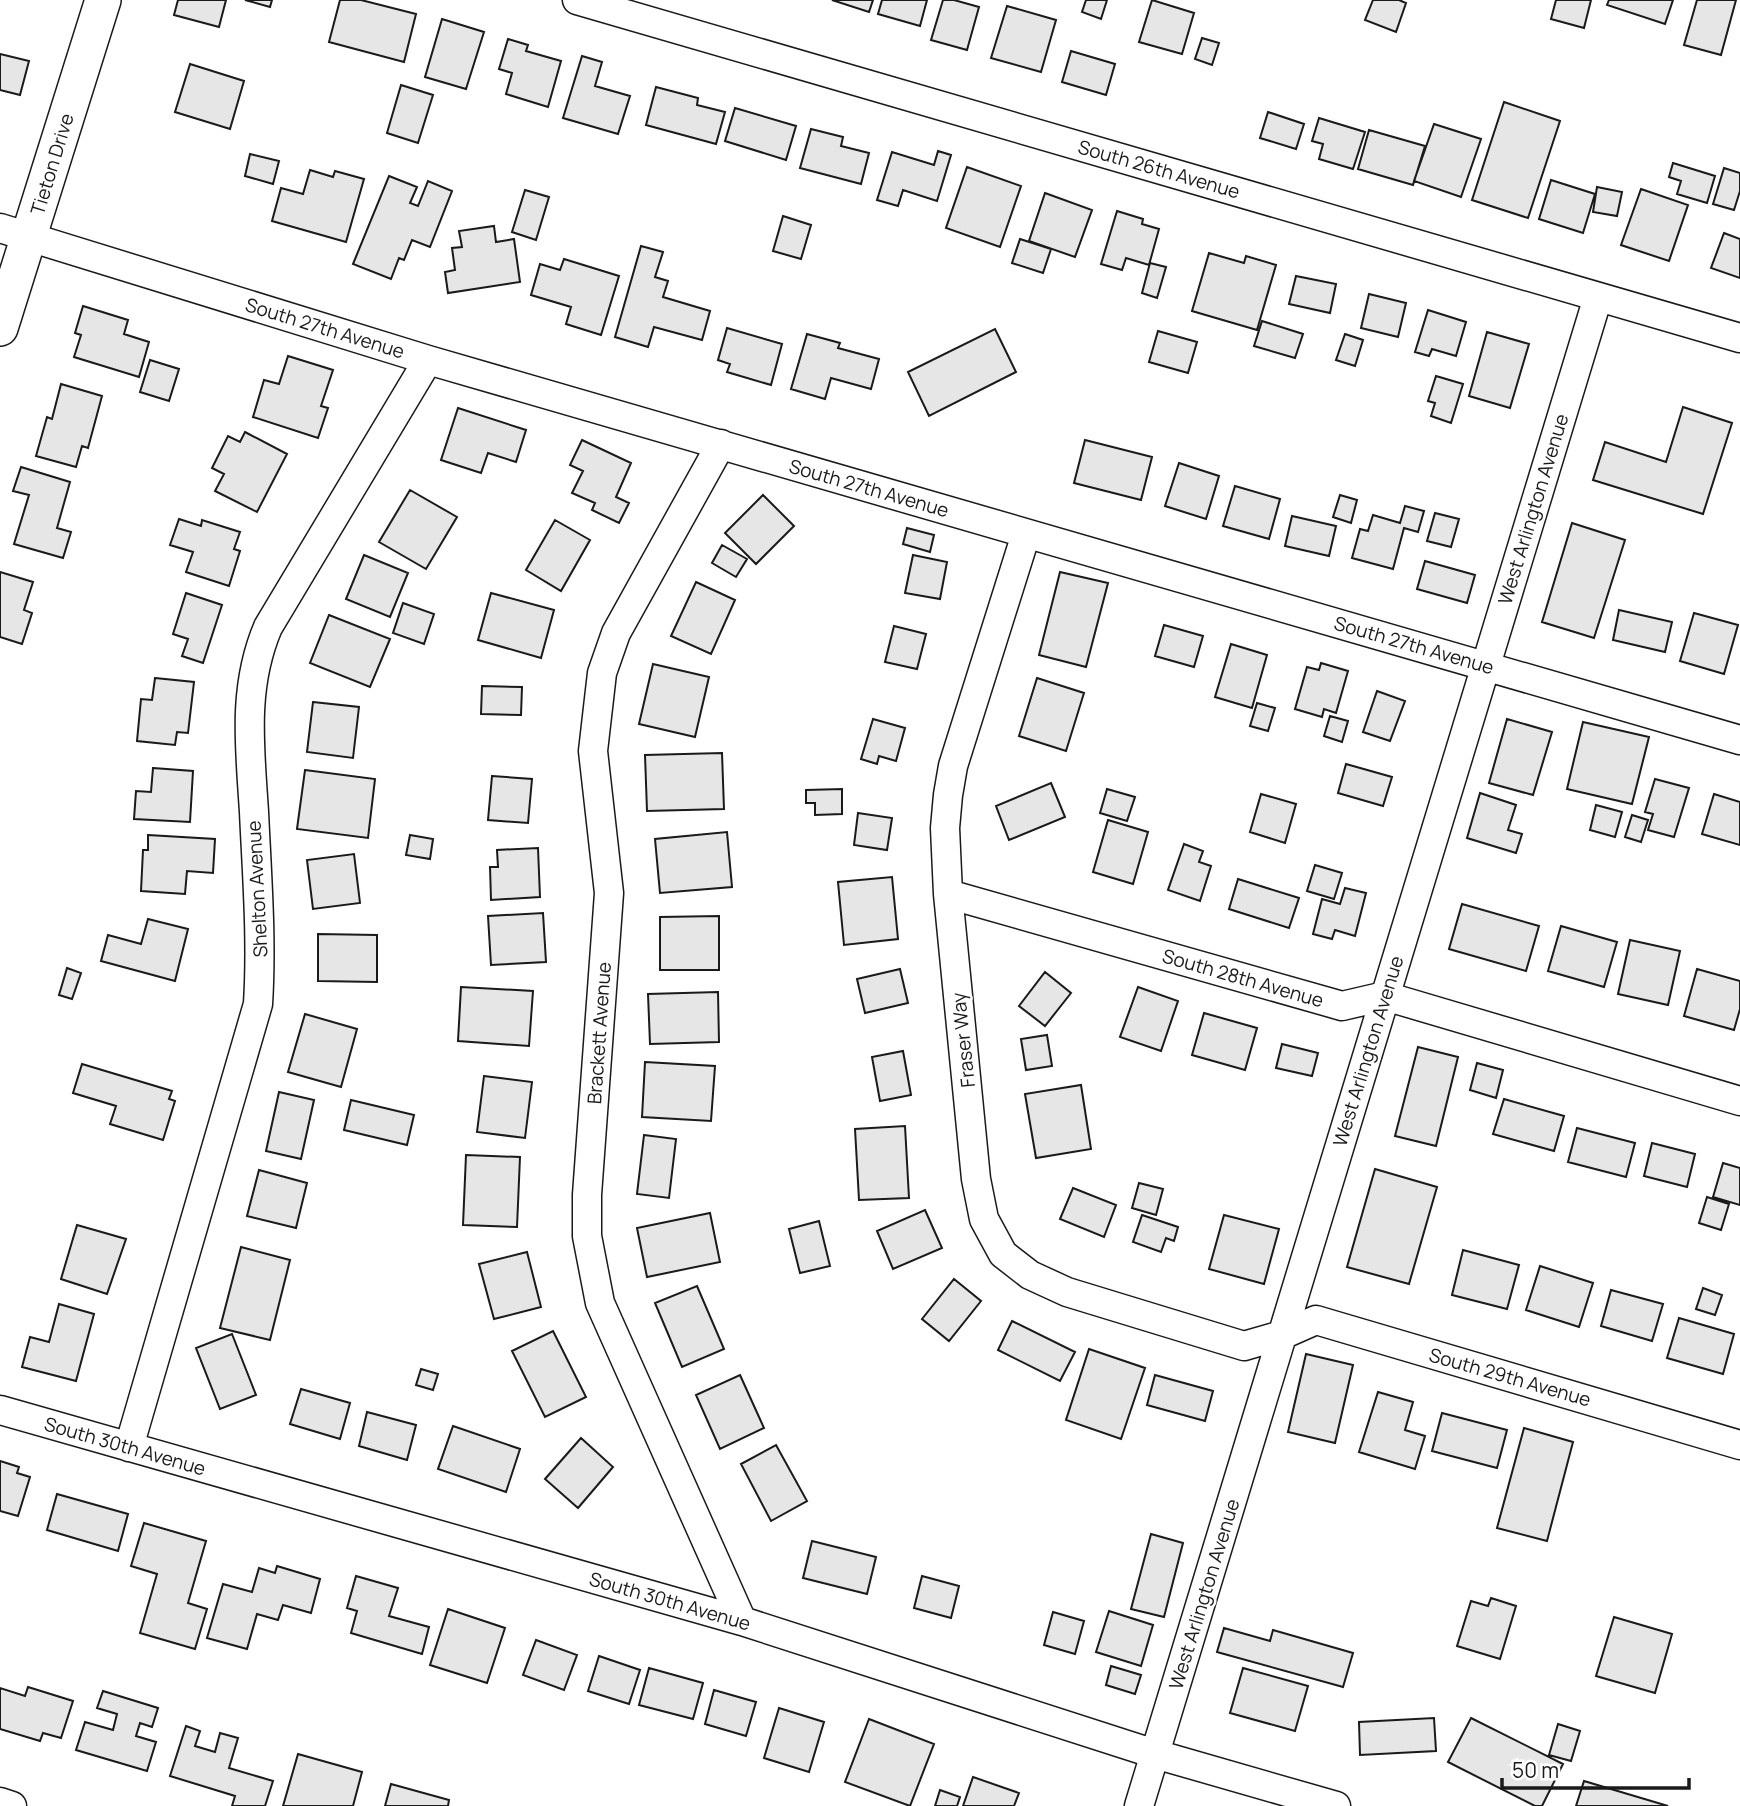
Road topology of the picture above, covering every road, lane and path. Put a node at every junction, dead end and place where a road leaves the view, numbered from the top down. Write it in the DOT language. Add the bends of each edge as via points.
graph roads {
  1 [pos="103,0"];
  2 [pos="578,0"];
  3 [pos="15,233"];
  4 [pos="1598,297"];
  5 [pos="0,328"];
  6 [pos="1740,338"];
  7 [pos="428,360"];
  8 [pos="721,444"];
  9 [pos="1026,534"];
  10 [pos="1486,666"];
  11 [pos="1740,740"];
  12 [pos="948,894"];
  13 [pos="1385,996"];
  14 [pos="1740,1101"];
  15 [pos="1282,1335"];
  16 [pos="0,1410"];
  17 [pos="1740,1445"];
  18 [pos="130,1447"];
  19 [pos="742,1622"];
  20 [pos="1156,1754"];
  21 [pos="0,1802"];
  22 [pos="12,1806"];
  23 [pos="1139,1806"];
  24 [pos="1336,1806"];
  1 -- 3 [label="main road, Tieton Drive"];
  2 -- 4 [label="street, South 26th Avenue"];
  3 -- 5 [label="main road, Tieton Drive"];
  3 -- 7 [label="street, South 27th Avenue"];
  4 -- 6 [label="street, South 26th Avenue"];
  4 -- 10 [label="street, West Arlington Avenue"];
  7 -- 8 [label="street, South 27th Avenue"];
  7 -- 18 [label="street, Shelton Avenue" via="268,627 258,652 249,727 260,931 258,1004"];
  8 -- 9 [label="street, South 27th Avenue"];
  8 -- 19 [label="street, Brackett Avenue" via="615,633 602,673 593,751 609,893 587,1236 600,1303"];
  9 -- 10 [label="street, South 27th Avenue"];
  9 -- 12 [label="street, Fraser Way" via="953,766 945,828"];
  10 -- 11 [label="street, South 27th Avenue"];
  10 -- 13 [label="street, West Arlington Avenue"];
  12 -- 13 [label="street, South 28th Avenue" via="1342,1006"];
  12 -- 15 [label="street, Fraser Way" via="976,1179 984,1219 1003,1254 1030,1275 1067,1292 1244,1346"];
  13 -- 14 [label="street, South 28th Avenue"];
  13 -- 15 [label="street, West Arlington Avenue"];
  15 -- 17 [label="street, South 29th Avenue" via="1316,1320"];
  15 -- 20 [label="street, West Arlington Avenue"];
  16 -- 18 [label="street, South 30th Avenue"];
  18 -- 19 [label="street, South 30th Avenue"];
  19 -- 20 [label="street, South 30th Avenue"];
  20 -- 23 [label="street, West Arlington Avenue"];
  20 -- 24 [label="street, South 30th Avenue"];
  21 -- 22 [label="street"];
}
